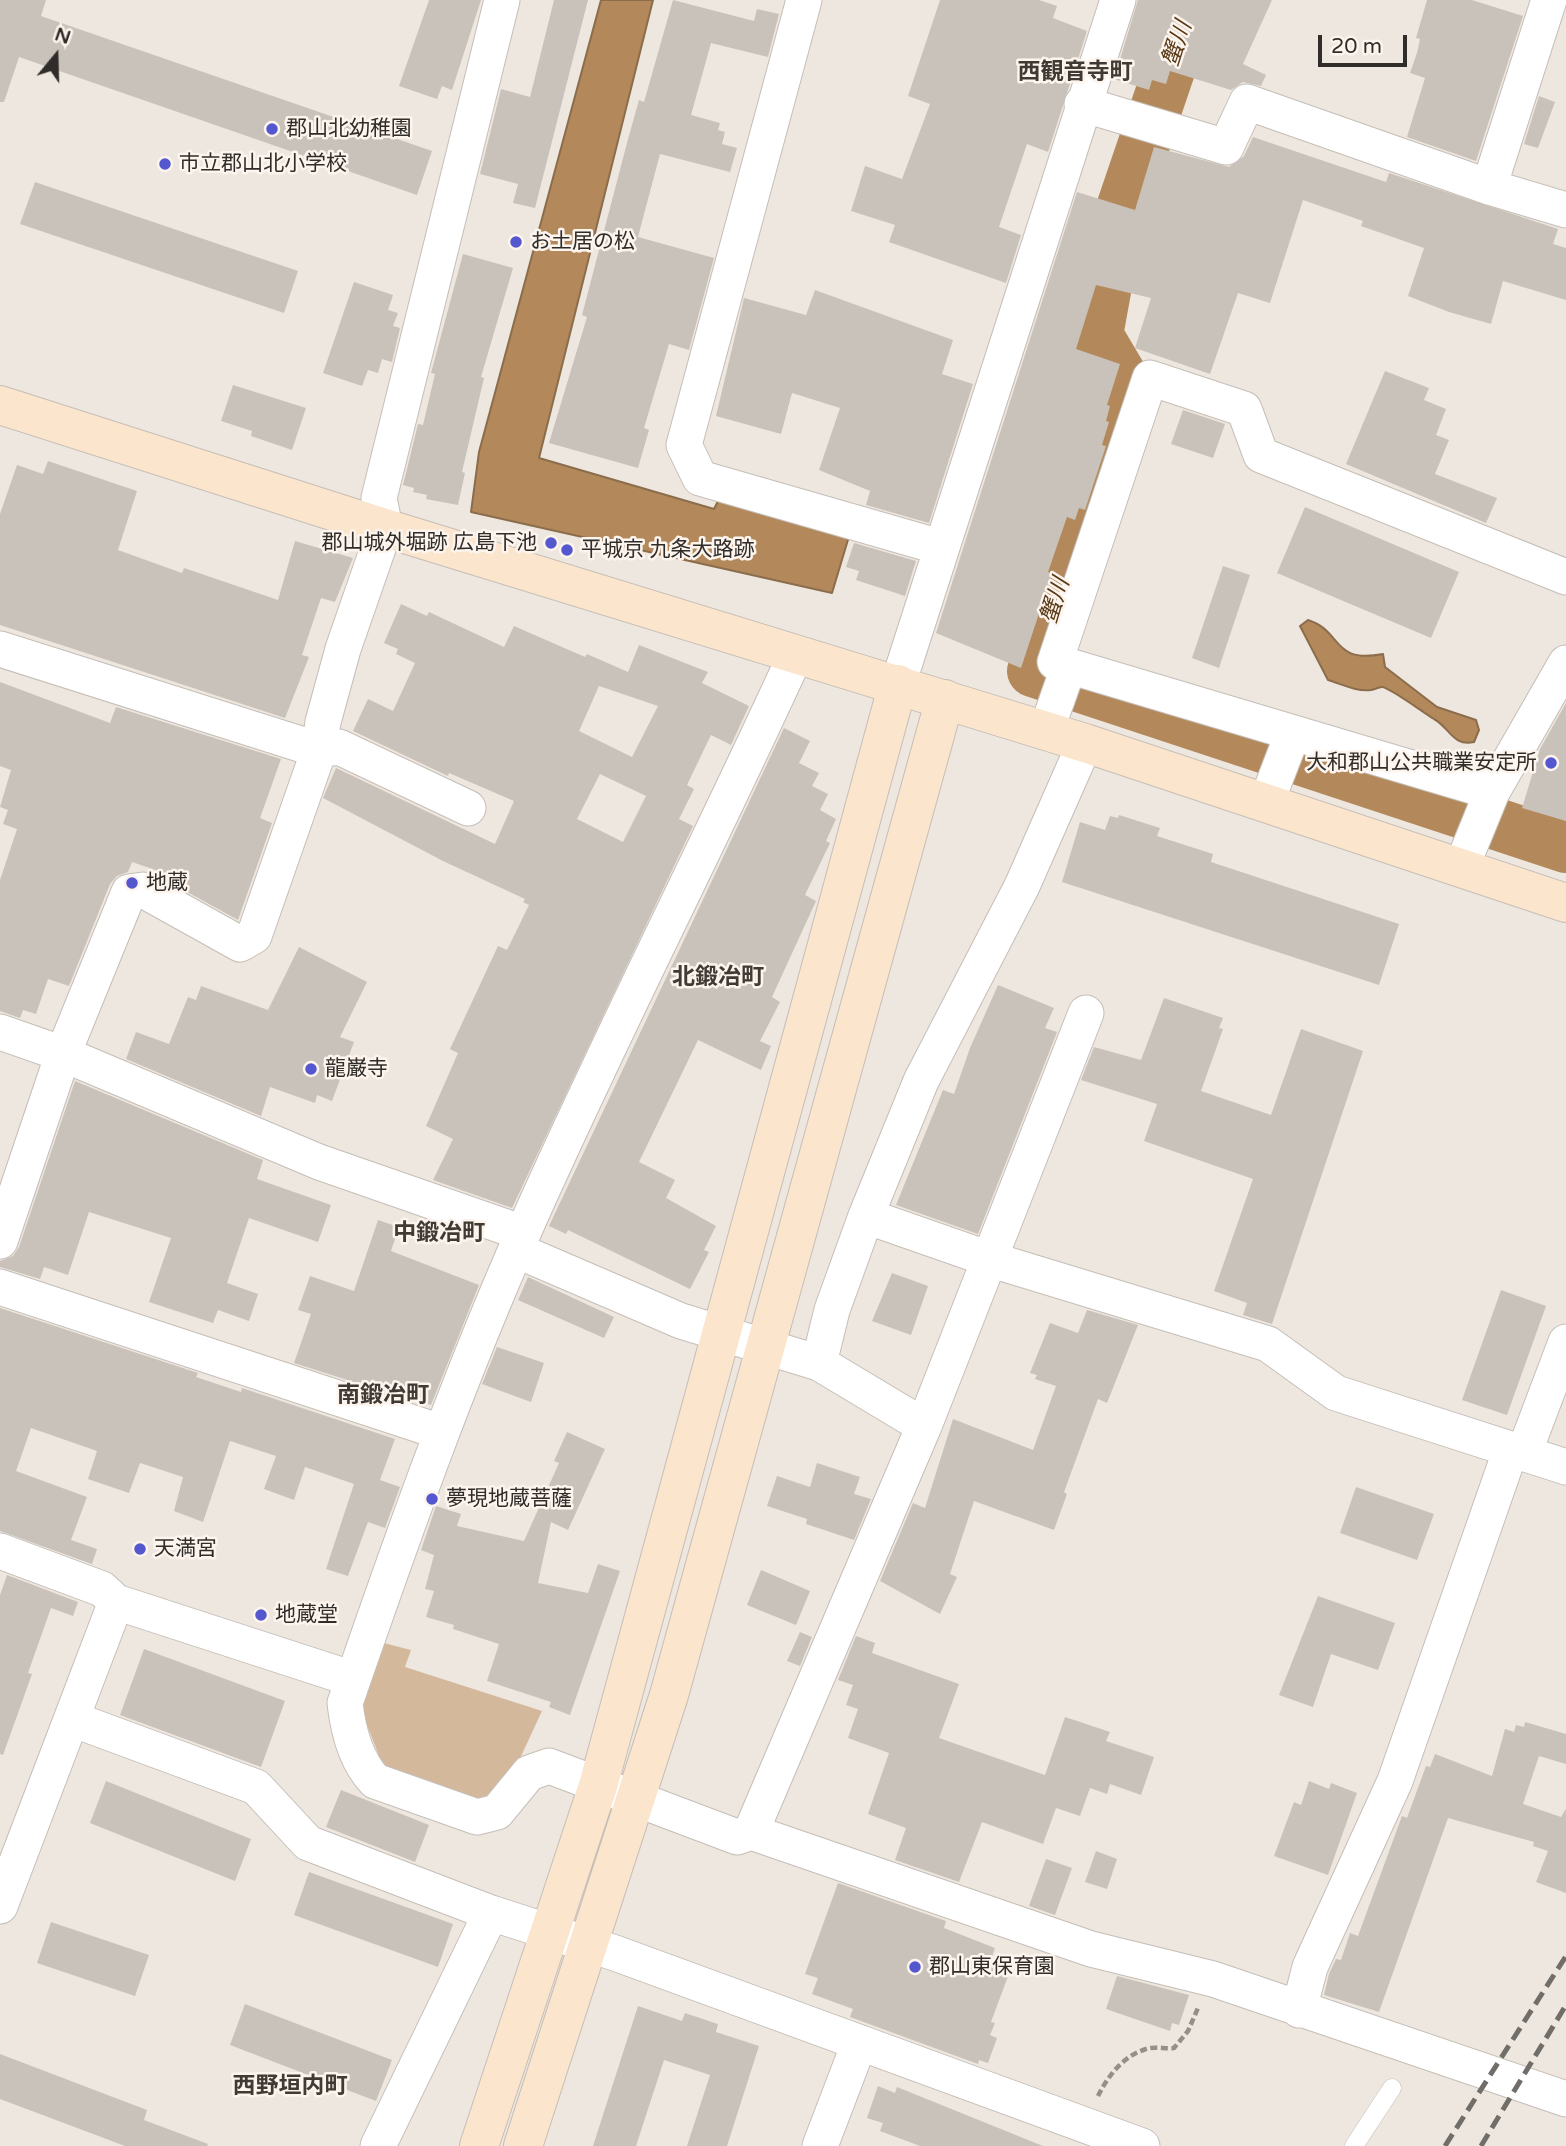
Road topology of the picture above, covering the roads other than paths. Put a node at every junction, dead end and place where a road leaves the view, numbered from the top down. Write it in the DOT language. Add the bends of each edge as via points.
graph roads {
  1 [pos="502,0"];
  2 [pos="804,0"];
  3 [pos="1118,0"];
  4 [pos="1549,0"];
  5 [pos="1082,104"];
  6 [pos="1489,187"];
  7 [pos="1566,210"];
  8 [pos="0,405"];
  9 [pos="385,528"];
  10 [pos="940,547"];
  11 [pos="1566,577"];
  12 [pos="0,649"];
  13 [pos="796,654"];
  14 [pos="1566,663"];
  15 [pos="1069,666"];
  16 [pos="898,684"];
  17 [pos="945,699"];
  18 [pos="1046,731"];
  19 [pos="1293,733"];
  20 [pos="1085,743"];
  21 [pos="319,750"];
  22 [pos="1492,792"];
  23 [pos="1266,803"];
  24 [pos="468,808"];
  25 [pos="1461,868"];
  26 [pos="1566,903"];
  27 [pos="1086,1013"];
  28 [pos="0,1032"];
  29 [pos="63,1054"];
  30 [pos="866,1216"];
  31 [pos="0,1241"];
  32 [pos="519,1241"];
  33 [pos="992,1260"];
  34 [pos="0,1287"];
  35 [pos="721,1334"];
  36 [pos="1566,1342"];
  37 [pos="766,1347"];
  38 [pos="819,1363"];
  39 [pos="924,1426"];
  40 [pos="441,1432"];
  41 [pos="1517,1451"];
  42 [pos="1566,1467"];
  43 [pos="0,1551"];
  44 [pos="116,1602"];
  45 [pos="353,1679"];
  46 [pos="72,1719"];
  47 [pos="598,1786"];
  48 [pos="637,1801"];
  49 [pos="751,1832"];
  50 [pos="0,1906"];
  51 [pos="491,1913"];
  52 [pos="551,1933"];
  53 [pos="590,1945"];
  54 [pos="1299,2010"];
  55 [pos="859,2044"];
  56 [pos="1392,2088"];
  57 [pos="1566,2099"];
  58 [pos="378,2146"];
  59 [pos="479,2146"];
  60 [pos="523,2146"];
  61 [pos="820,2146"];
  62 [pos="1142,2146"];
  63 [pos="1354,2146"];
  1 -- 9 [label="street" via="379,498"];
  2 -- 10 [label="street" via="684,445 700,478"];
  3 -- 5 [label="street"];
  4 -- 6 [label="street"];
  5 -- 6 [label="street" via="1226,147 1247,102"];
  5 -- 10 [label="street"];
  6 -- 7 [label="street"];
  8 -- 9 [label="street"];
  9 -- 13 [label="street"];
  9 -- 21 [label="street" via="343,649"];
  10 -- 16 [label="street"];
  11 -- 15 [label="street" via="1261,455 1244,409 1150,378 1055,662"];
  12 -- 21 [label="street"];
  13 -- 16 [label="street"];
  13 -- 32 [label="street"];
  14 -- 22 [label="street"];
  15 -- 18 [label="street"];
  15 -- 19 [label="street"];
  16 -- 17 [label="street"];
  16 -- 35 [label="street"];
  17 -- 18 [label="street"];
  17 -- 37 [label="street"];
  18 -- 20 [label="street"];
  19 -- 22 [label="street"];
  19 -- 23 [label="street"];
  20 -- 23 [label="street"];
  20 -- 30 [label="street" via="1022,886 921,1081"];
  21 -- 24 [label="street" via="339,747"];
  21 -- 29 [label="street" via="254,936 240,944 143,890 129,892"];
  22 -- 25 [label="street"];
  23 -- 25 [label="street"];
  25 -- 26 [label="street"];
  27 -- 33 [label="street"];
  28 -- 29 [label="street"];
  29 -- 31 [label="street"];
  29 -- 32 [label="street"];
  30 -- 33 [label="street"];
  30 -- 38 [label="street" via="832,1310"];
  32 -- 35 [label="street" via="681,1321"];
  32 -- 40 [label="street"];
  33 -- 39 [label="street"];
  33 -- 41 [label="street" via="1268,1345 1336,1393"];
  34 -- 40 [label="street"];
  35 -- 37 [label="street"];
  35 -- 47 [label="street"];
  36 -- 41 [label="street"];
  37 -- 38 [label="street"];
  37 -- 48 [label="street"];
  38 -- 39 [label="street"];
  39 -- 49 [label="street"];
  40 -- 45 [label="street"];
  41 -- 42 [label="street"];
  41 -- 54 [label="street" via="1395,1782 1310,1967"];
  43 -- 44 [label="street" via="102,1589"];
  44 -- 45 [label="street"];
  44 -- 46 [label="street"];
  45 -- 47 [label="street" via="345,1703 346,1719 363,1768 375,1781 477,1817 496,1812 528,1773 550,1766"];
  46 -- 50 [label="street"];
  46 -- 51 [label="street" via="256,1787 308,1843"];
  47 -- 48 [label="street"];
  47 -- 52 [label="street"];
  48 -- 49 [label="street" via="737,1837"];
  48 -- 53 [label="street"];
  49 -- 54 [label="street" via="1091,1949 1213,1979"];
  51 -- 52 [label="street"];
  51 -- 58 [label="street"];
  52 -- 53 [label="street"];
  52 -- 59 [label="street"];
  53 -- 55 [label="street"];
  53 -- 60 [label="street"];
  54 -- 57 [label="street"];
  55 -- 61 [label="street"];
  55 -- 62 [label="street"];
  56 -- 63 [label="lane"];
}
